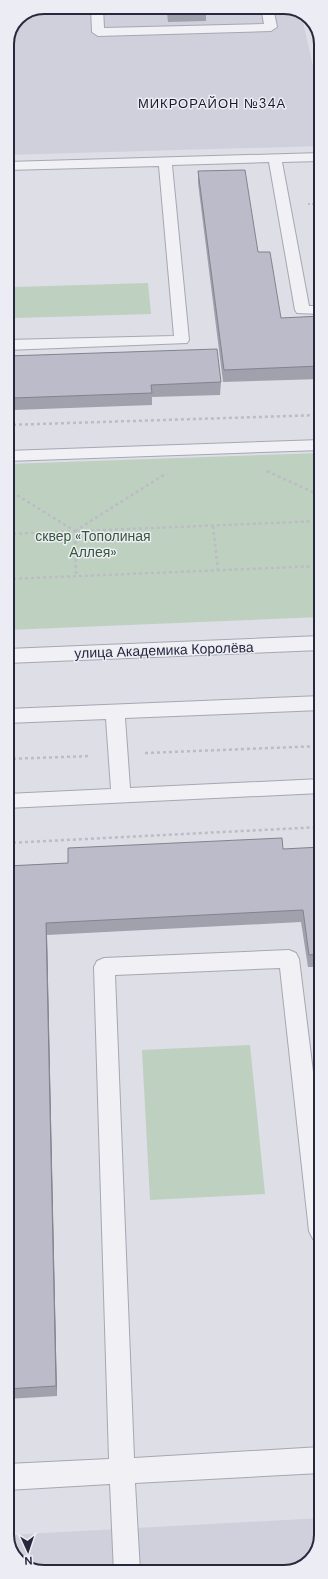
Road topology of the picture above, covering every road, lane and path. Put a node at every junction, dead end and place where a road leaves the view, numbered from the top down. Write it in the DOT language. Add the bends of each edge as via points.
graph roads {
  1 [pos="97,14"];
  2 [pos="268,14"];
  3 [pos="314,157"];
  4 [pos="275,158"];
  5 [pos="165,162"];
  6 [pos="14,166"];
  7 [pos="314,310"];
  8 [pos="14,345"];
  9 [pos="314,415"];
  10 [pos="14,425"];
  11 [pos="314,445"];
  12 [pos="14,456"];
  13 [pos="266,471"];
  14 [pos="168,472"];
  15 [pos="14,493"];
  16 [pos="314,493"];
  17 [pos="314,521"];
  18 [pos="213,526"];
  19 [pos="74,531"];
  20 [pos="14,534"];
  21 [pos="314,566"];
  22 [pos="218,571"];
  23 [pos="76,576"];
  24 [pos="14,579"];
  25 [pos="314,643"];
  26 [pos="14,656"];
  27 [pos="314,704"];
  28 [pos="115,711"];
  29 [pos="14,716"];
  30 [pos="314,746"];
  31 [pos="118,755"];
  32 [pos="14,759"];
  33 [pos="314,786"];
  34 [pos="121,795"];
  35 [pos="14,801"];
  36 [pos="314,828"];
  37 [pos="14,843"];
  38 [pos="314,1172"];
  39 [pos="314,1460"];
  40 [pos="122,1471"];
  41 [pos="14,1478"];
  42 [pos="127,1565"];
  1 -- 2 [label="lane" via="98,32 271,27"];
  3 -- 4 [label="lane"];
  4 -- 5 [label="lane"];
  4 -- 7 [label="lane" via="302,310"];
  5 -- 6 [label="lane"];
  5 -- 8 [label="lane" via="182,340"];
  9 -- 10 [label="path"];
  11 -- 12 [label="lane"];
  13 -- 16 [label="path"];
  14 -- 19 [label="path"];
  15 -- 19 [label="path"];
  17 -- 18 [label="path"];
  18 -- 19 [label="path"];
  18 -- 22 [label="path"];
  19 -- 20 [label="path"];
  19 -- 23 [label="path"];
  21 -- 22 [label="path"];
  22 -- 23 [label="path"];
  23 -- 24 [label="path"];
  25 -- 26 [label="street, улица Академика Королёва"];
  27 -- 28 [label="lane"];
  28 -- 29 [label="lane"];
  28 -- 31 [label="lane"];
  30 -- 31 [label="path"];
  31 -- 32 [label="path"];
  31 -- 34 [label="lane"];
  33 -- 34 [label="lane"];
  34 -- 35 [label="lane"];
  36 -- 37 [label="path"];
  38 -- 40 [label="lane" via="289,959 104,967"];
  39 -- 40 [label="lane"];
  40 -- 41 [label="lane"];
  40 -- 42 [label="lane"];
}
